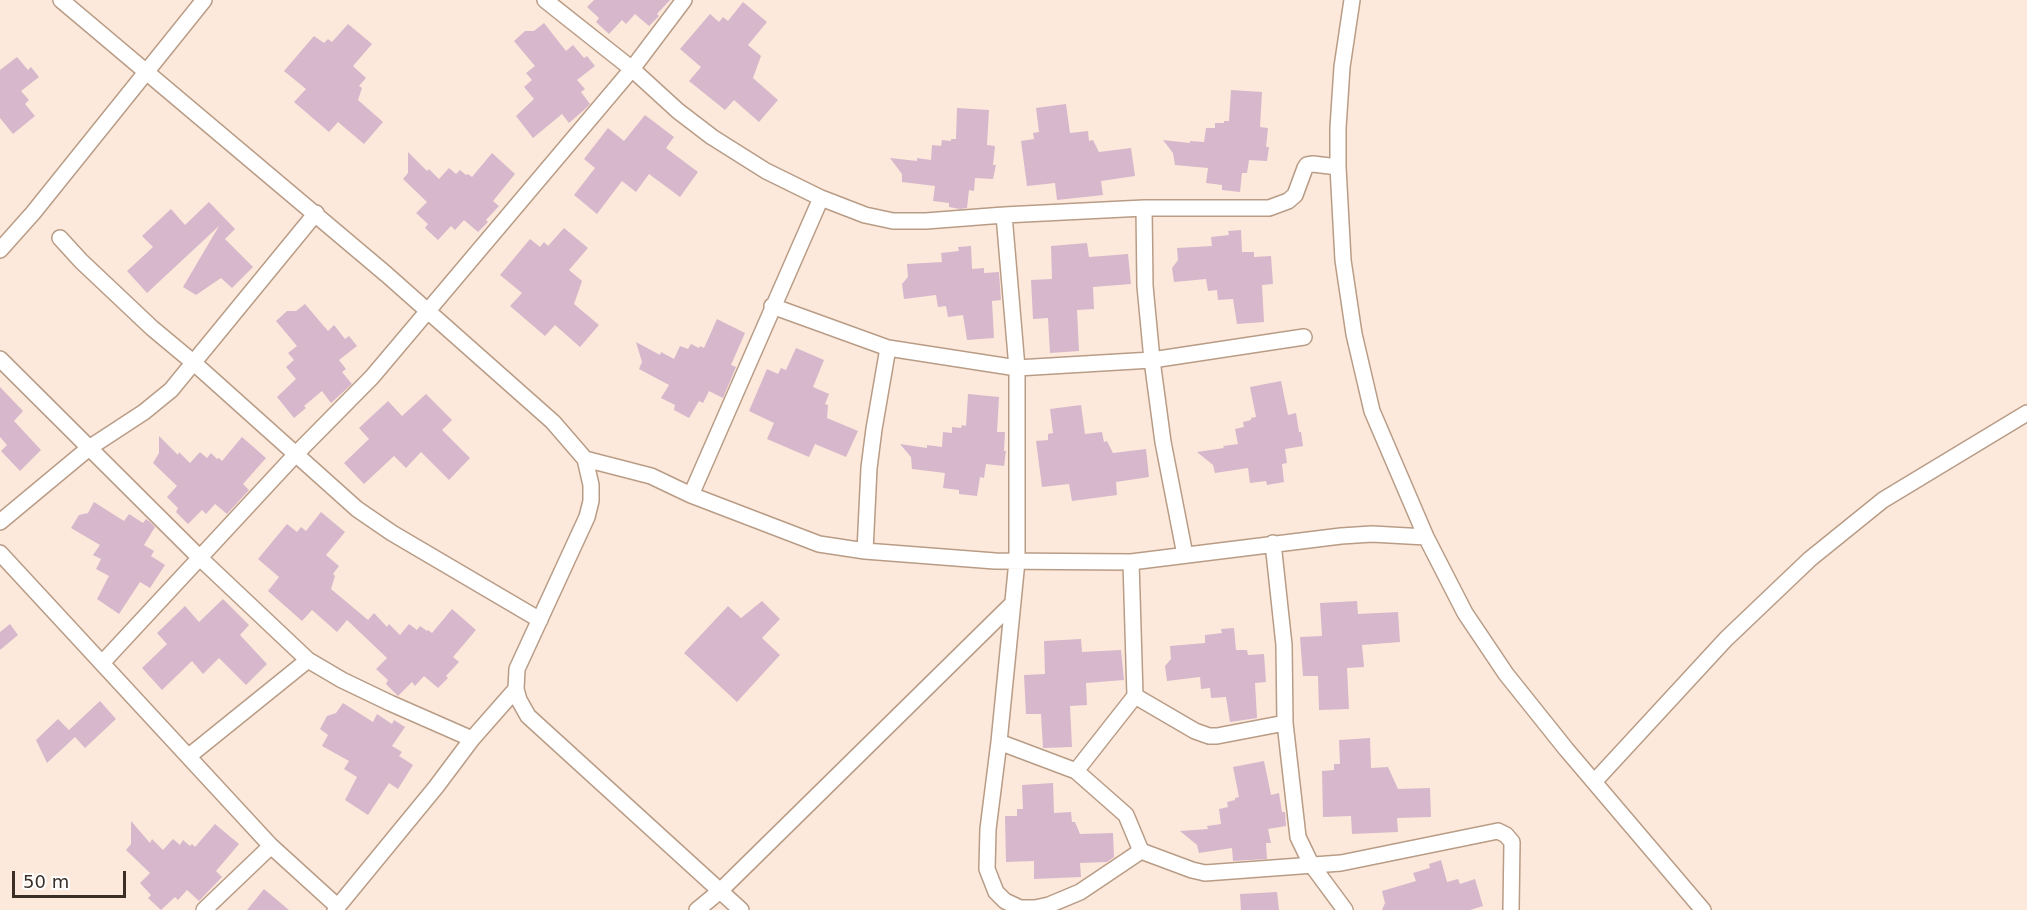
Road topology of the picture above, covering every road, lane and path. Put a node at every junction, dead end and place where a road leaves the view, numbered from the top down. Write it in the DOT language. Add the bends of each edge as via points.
graph roads {
  1 [pos="61,0"];
  2 [pos="204,0"];
  3 [pos="545,0"];
  4 [pos="684,0"];
  5 [pos="1352,0"];
  6 [pos="632,69"];
  7 [pos="146,71"];
  8 [pos="1338,167"];
  9 [pos="821,198"];
  10 [pos="1144,208"];
  11 [pos="316,213"];
  12 [pos="1004,215"];
  13 [pos="60,238"];
  14 [pos="2,243"];
  15 [pos="772,306"];
  16 [pos="428,312"];
  17 [pos="1304,337"];
  18 [pos="888,348"];
  19 [pos="0,359"];
  20 [pos="1152,360"];
  21 [pos="194,363"];
  22 [pos="1017,368"];
  23 [pos="2027,413"];
  24 [pos="89,448"];
  25 [pos="296,454"];
  26 [pos="585,459"];
  27 [pos="691,495"];
  28 [pos="0,522"];
  29 [pos="1426,537"];
  30 [pos="1273,543"];
  31 [pos="865,550"];
  32 [pos="0,553"];
  33 [pos="1185,555"];
  34 [pos="201,559"];
  35 [pos="1017,561"];
  36 [pos="1131,562"];
  37 [pos="1013,603"];
  38 [pos="540,620"];
  39 [pos="308,660"];
  40 [pos="103,662"];
  41 [pos="516,689"];
  42 [pos="1135,696"];
  43 [pos="1285,723"];
  44 [pos="472,739"];
  45 [pos="999,742"];
  46 [pos="189,756"];
  47 [pos="1076,771"];
  48 [pos="1594,782"];
  49 [pos="271,846"];
  50 [pos="1140,851"];
  51 [pos="1311,864"];
  52 [pos="720,891"];
  53 [pos="336,908"];
  54 [pos="204,910"];
  55 [pos="697,910"];
  56 [pos="741,910"];
  57 [pos="1345,910"];
  58 [pos="1511,910"];
  59 [pos="1703,910"];
  1 -- 7 [label="street"];
  2 -- 7 [label="street"];
  3 -- 6 [label="street"];
  4 -- 6 [label="street"];
  5 -- 8 [label="street" via="1342,68"];
  6 -- 9 [label="street" via="712,137 766,171"];
  6 -- 16 [label="street"];
  7 -- 11 [label="street"];
  7 -- 14 [label="street"];
  8 -- 10 [label="street" via="1307,165 1295,195 1269,208"];
  8 -- 29 [label="street" via="1343,260 1354,334 1372,411"];
  9 -- 12 [label="street" via="893,221"];
  9 -- 15 [label="street"];
  10 -- 12 [label="street"];
  10 -- 20 [label="street" via="1145,286"];
  11 -- 16 [label="street"];
  11 -- 21 [label="street"];
  12 -- 22 [label="street"];
  13 -- 21 [label="street" via="152,328"];
  15 -- 18 [label="street"];
  15 -- 27 [label="street"];
  16 -- 25 [label="street" via="372,377"];
  16 -- 26 [label="street" via="553,422"];
  17 -- 20 [label="street"];
  18 -- 22 [label="street"];
  18 -- 31 [label="street" via="870,458"];
  19 -- 24 [label="street"];
  20 -- 22 [label="street"];
  20 -- 33 [label="street"];
  21 -- 24 [label="street" via="171,390 144,412"];
  21 -- 25 [label="street"];
  22 -- 35 [label="street"];
  23 -- 48 [label="street" via="1883,500 1810,559 1726,639"];
  24 -- 28 [label="street"];
  24 -- 34 [label="street"];
  25 -- 34 [label="street"];
  25 -- 38 [label="street" via="357,509 392,533"];
  26 -- 27 [label="street" via="651,476"];
  26 -- 38 [label="street" via="591,485 587,517"];
  27 -- 31 [label="street" via="819,544"];
  29 -- 30 [label="street" via="1372,534"];
  29 -- 48 [label="street" via="1465,613 1506,674"];
  30 -- 33 [label="street"];
  30 -- 43 [label="street" via="1284,645"];
  31 -- 35 [label="street"];
  32 -- 40 [label="street"];
  33 -- 36 [label="street"];
  34 -- 39 [label="street"];
  34 -- 40 [label="street"];
  35 -- 36 [label="street"];
  35 -- 37 [label="street"];
  36 -- 42 [label="street"];
  37 -- 45 [label="street"];
  37 -- 52 [label="street"];
  38 -- 41 [label="street" via="518,669"];
  39 -- 44 [label="street" via="390,704"];
  39 -- 46 [label="street"];
  40 -- 46 [label="street"];
  41 -- 44 [label="street"];
  41 -- 52 [label="street" via="528,716"];
  42 -- 43 [label="street" via="1209,736"];
  42 -- 47 [label="street"];
  43 -- 51 [label="street" via="1298,837"];
  44 -- 53 [label="street"];
  45 -- 47 [label="street"];
  45 -- 50 [label="street" via="987,868 996,892 1005,901 1020,908 1049,905 1080,892"];
  46 -- 49 [label="street"];
  47 -- 50 [label="street" via="1126,815"];
  48 -- 59 [label="street"];
  49 -- 53 [label="street"];
  49 -- 54 [label="street"];
  50 -- 51 [label="street" via="1198,872"];
  51 -- 57 [label="street"];
  51 -- 58 [label="street" via="1341,863 1498,831 1512,842"];
  52 -- 55 [label="street"];
  52 -- 56 [label="street"];
}
